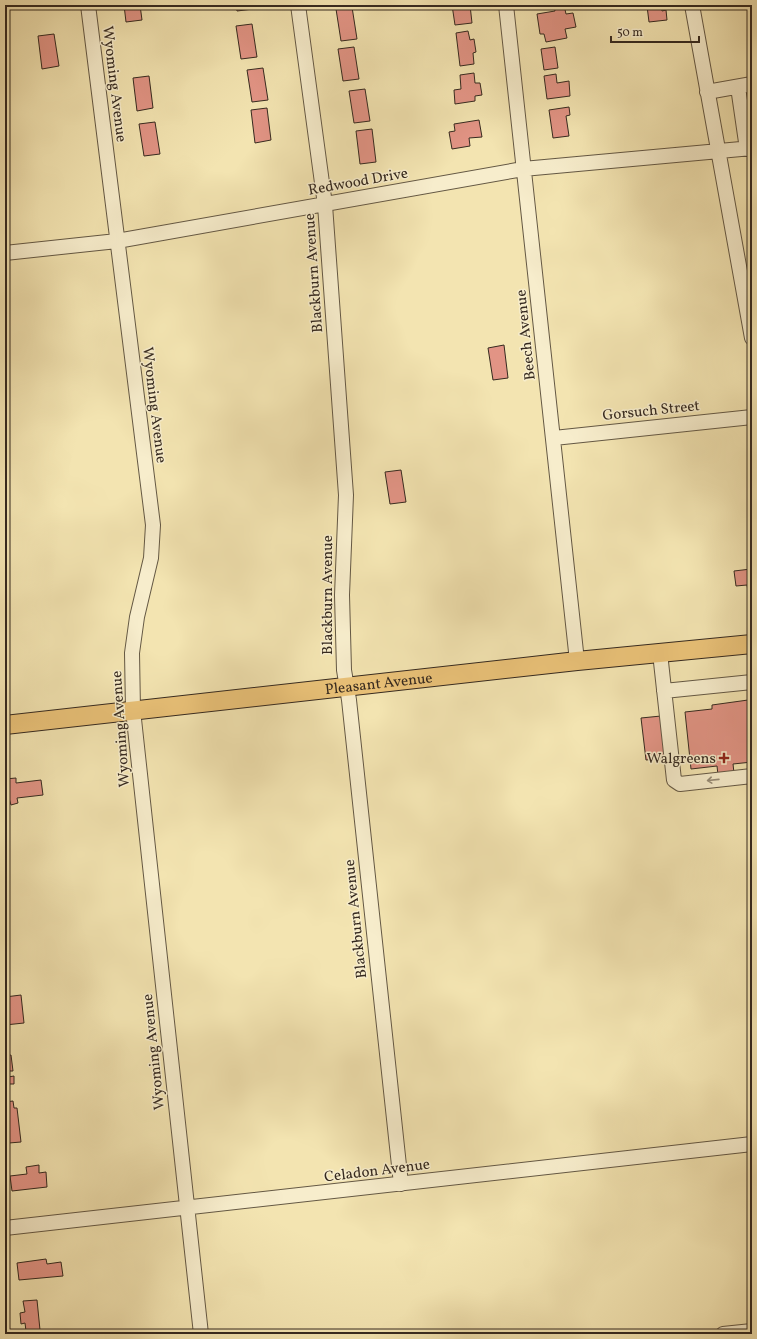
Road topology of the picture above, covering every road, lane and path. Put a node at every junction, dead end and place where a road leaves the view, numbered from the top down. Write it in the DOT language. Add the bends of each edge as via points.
graph roads {
  1 [pos="88,5"];
  2 [pos="298,5"];
  3 [pos="506,5"];
  4 [pos="692,5"];
  5 [pos="752,84"];
  6 [pos="738,87"];
  7 [pos="707,92"];
  8 [pos="750,149"];
  9 [pos="718,152"];
  10 [pos="523,169"];
  11 [pos="325,205"];
  12 [pos="117,241"];
  13 [pos="5,253"];
  14 [pos="748,294"];
  15 [pos="752,338"];
  16 [pos="752,416"];
  17 [pos="554,438"];
  18 [pos="752,644"];
  19 [pos="660,653"];
  20 [pos="577,661"];
  21 [pos="752,682"];
  22 [pos="347,687"];
  23 [pos="664,691"];
  24 [pos="133,710"];
  25 [pos="5,725"];
  26 [pos="752,776"];
  27 [pos="752,1144"];
  28 [pos="401,1184"];
  29 [pos="188,1209"];
  30 [pos="5,1228"];
  31 [pos="752,1331"];
  32 [pos="201,1334"];
  33 [pos="723,1334"];
  1 -- 12 [label="street, Wyoming Avenue"];
  2 -- 11 [label="street, Blackburn Avenue"];
  3 -- 10 [label="street, Beech Avenue"];
  4 -- 7 [label="street"];
  5 -- 6 [label="street"];
  6 -- 7 [label="street"];
  6 -- 8 [label="street"];
  7 -- 9 [label="street"];
  8 -- 9 [label="street, Redwood Drive"];
  9 -- 10 [label="street, Redwood Drive"];
  9 -- 14 [label="street"];
  10 -- 11 [label="street, Redwood Drive"];
  10 -- 17 [label="street, Beech Avenue"];
  11 -- 12 [label="street, Redwood Drive"];
  11 -- 22 [label="street, Blackburn Avenue" via="346,495 342,595 344,670"];
  12 -- 13 [label="street, Redwood Drive"];
  12 -- 24 [label="street, Wyoming Avenue" via="153,525 151,558 137,617 132,653"];
  14 -- 15 [label="street"];
  16 -- 17 [label="street, Gorsuch Street"];
  17 -- 20 [label="street, Beech Avenue"];
  18 -- 19 [label="main road, Pleasant Avenue"];
  19 -- 20 [label="main road, Pleasant Avenue"];
  19 -- 23 [label="street"];
  20 -- 22 [label="main road, Pleasant Avenue"];
  21 -- 23 [label="street"];
  22 -- 24 [label="main road, Pleasant Avenue"];
  22 -- 28 [label="street, Blackburn Avenue"];
  26 -- 23 [label="street, one-way" via="680,784 674,780"];
  24 -- 25 [label="main road, Pleasant Avenue"];
  24 -- 29 [label="street, Wyoming Avenue"];
  27 -- 28 [label="street, Celadon Avenue"];
  28 -- 29 [label="street, Celadon Avenue"];
  29 -- 30 [label="street, Celadon Avenue"];
  29 -- 32 [label="street, Wyoming Avenue"];
  31 -- 33 [label="street"];
}
